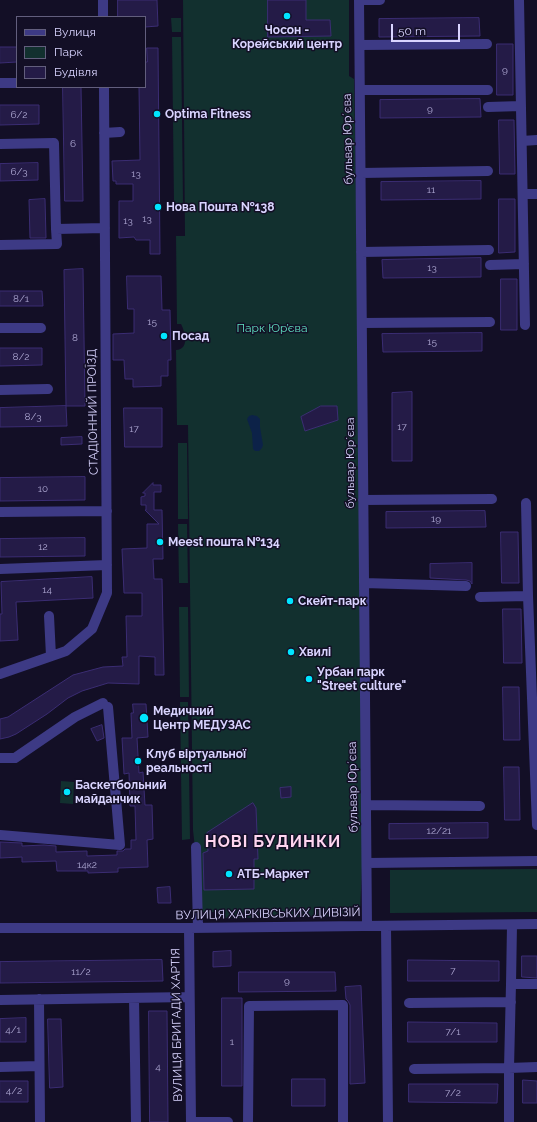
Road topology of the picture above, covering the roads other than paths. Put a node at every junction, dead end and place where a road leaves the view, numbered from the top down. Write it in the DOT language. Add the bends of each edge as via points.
graph roads {
  1 [pos="103,0"];
  2 [pos="359,0"];
  3 [pos="380,0"];
  4 [pos="519,0"];
  5 [pos="103,16"];
  6 [pos="487,44"];
  7 [pos="360,45"];
  8 [pos="0,83"];
  9 [pos="16,83"];
  10 [pos="104,88"];
  11 [pos="360,90"];
  12 [pos="488,90"];
  13 [pos="522,106"];
  14 [pos="488,107"];
  15 [pos="120,132"];
  16 [pos="104,133"];
  17 [pos="537,140"];
  18 [pos="522,141"];
  19 [pos="0,144"];
  20 [pos="488,171"];
  21 [pos="361,173"];
  22 [pos="523,194"];
  23 [pos="537,194"];
  24 [pos="105,228"];
  25 [pos="56,229"];
  26 [pos="0,245"];
  27 [pos="489,250"];
  28 [pos="361,252"];
  29 [pos="490,264"];
  30 [pos="524,264"];
  31 [pos="490,322"];
  32 [pos="362,323"];
  33 [pos="525,325"];
  34 [pos="0,328"];
  35 [pos="41,328"];
  36 [pos="48,389"];
  37 [pos="0,390"];
  38 [pos="492,498"];
  39 [pos="363,500"];
  40 [pos="526,503"];
  41 [pos="107,511"];
  42 [pos="0,512"];
  43 [pos="107,565"];
  44 [pos="532,567"];
  45 [pos="0,569"];
  46 [pos="364,583"];
  47 [pos="466,586"];
  48 [pos="528,596"];
  49 [pos="480,597"];
  50 [pos="49,616"];
  51 [pos="51,656"];
  52 [pos="0,674"];
  53 [pos="0,758"];
  54 [pos="366,805"];
  55 [pos="480,806"];
  56 [pos="537,825"];
  57 [pos="0,835"];
  58 [pos="196,847"];
  59 [pos="537,861"];
  60 [pos="367,863"];
  61 [pos="512,924"];
  62 [pos="537,924"];
  63 [pos="367,926"];
  64 [pos="386,926"];
  65 [pos="0,928"];
  66 [pos="194,928"];
  67 [pos="511,984"];
  68 [pos="537,984"];
  69 [pos="189,997"];
  70 [pos="134,998"];
  71 [pos="39,999"];
  72 [pos="0,1000"];
  73 [pos="511,1002"];
  74 [pos="409,1004"];
  75 [pos="39,1066"];
  76 [pos="0,1067"];
  77 [pos="537,1067"];
  78 [pos="509,1068"];
  79 [pos="414,1069"];
  80 [pos="40,1122"];
  81 [pos="136,1122"];
  82 [pos="191,1122"];
  83 [pos="228,1122"];
  84 [pos="248,1122"];
  85 [pos="343,1122"];
  86 [pos="388,1122"];
  87 [pos="509,1122"];
  1 -- 5 [label="street"];
  2 -- 3 [label="street"];
  2 -- 7 [label="street, бульвар Юрʼєва"];
  4 -- 13 [label="street"];
  6 -- 7 [label="street"];
  7 -- 11 [label="street, бульвар Юрʼєва"];
  8 -- 9 [label="street"];
  10 -- 16 [label="street, СТАДІОННИЙ ПРОЇЗД"];
  11 -- 12 [label="street"];
  11 -- 21 [label="street, бульвар Юрʼєва"];
  13 -- 14 [label="street"];
  13 -- 18 [label="street"];
  15 -- 16 [label="street"];
  16 -- 24 [label="street, СТАДІОННИЙ ПРОЇЗД"];
  17 -- 18 [label="street"];
  18 -- 22 [label="street"];
  19 -- 25 [label="street" via="54,143"];
  20 -- 21 [label="street"];
  21 -- 28 [label="street, бульвар Юрʼєва"];
  22 -- 23 [label="street"];
  22 -- 30 [label="street"];
  24 -- 25 [label="street"];
  24 -- 41 [label="street, СТАДІОННИЙ ПРОЇЗД"];
  25 -- 26 [label="street" via="57,244"];
  27 -- 28 [label="street"];
  28 -- 32 [label="street, бульвар Юрʼєва"];
  29 -- 30 [label="street"];
  30 -- 33 [label="street"];
  31 -- 32 [label="street"];
  32 -- 39 [label="street, бульвар Юрʼєва"];
  34 -- 35 [label="street"];
  36 -- 37 [label="street"];
  38 -- 39 [label="street"];
  39 -- 46 [label="street, бульвар Юрʼєва"];
  40 -- 44 [label="street"];
  41 -- 42 [label="street"];
  41 -- 43 [label="street, СТАДІОННИЙ ПРОЇЗД"];
  43 -- 45 [label="street"];
  43 -- 51 [label="street, СТАДІОННИЙ ПРОЇЗД" via="107,593 92,629 66,650"];
  44 -- 48 [label="street"];
  46 -- 47 [label="street"];
  46 -- 54 [label="street, бульвар Юрʼєва"];
  48 -- 49 [label="street"];
  48 -- 56 [label="street"];
  50 -- 51 [label="street"];
  51 -- 52 [label="street, СТАДІОННИЙ ПРОЇЗД"];
  53 -- 57 [label="street" via="16,758 75,717 105,705 120,845"];
  54 -- 55 [label="street"];
  54 -- 60 [label="street, бульвар Юрʼєва"];
  58 -- 66 [label="street, ВУЛИЦЯ БРИГАДИ ХАРТІЯ"];
  59 -- 60 [label="street"];
  60 -- 63 [label="street, бульвар Юрʼєва"];
  61 -- 62 [label="street, ВУЛИЦЯ ХАРКІВСЬКИХ ДИВІЗІЙ"];
  61 -- 64 [label="street, ВУЛИЦЯ ХАРКІВСЬКИХ ДИВІЗІЙ"];
  61 -- 67 [label="street"];
  63 -- 64 [label="street, ВУЛИЦЯ ХАРКІВСЬКИХ ДИВІЗІЙ"];
  63 -- 66 [label="street, ВУЛИЦЯ ХАРКІВСЬКИХ ДИВІЗІЙ"];
  64 -- 86 [label="street"];
  65 -- 66 [label="street, ВУЛИЦЯ ХАРКІВСЬКИХ ДИВІЗІЙ"];
  66 -- 69 [label="street, ВУЛИЦЯ БРИГАДИ ХАРТІЯ"];
  67 -- 68 [label="street"];
  67 -- 73 [label="street"];
  69 -- 70 [label="street"];
  69 -- 82 [label="street, ВУЛИЦЯ БРИГАДИ ХАРТІЯ"];
  70 -- 71 [label="street"];
  70 -- 81 [label="street"];
  71 -- 72 [label="street"];
  71 -- 75 [label="street"];
  73 -- 74 [label="street"];
  73 -- 78 [label="street"];
  75 -- 76 [label="street"];
  75 -- 80 [label="street"];
  77 -- 78 [label="street"];
  78 -- 79 [label="street"];
  78 -- 87 [label="street"];
  82 -- 83 [label="street"];
  84 -- 85 [label="street" via="249,1006 343,1005"];
}
